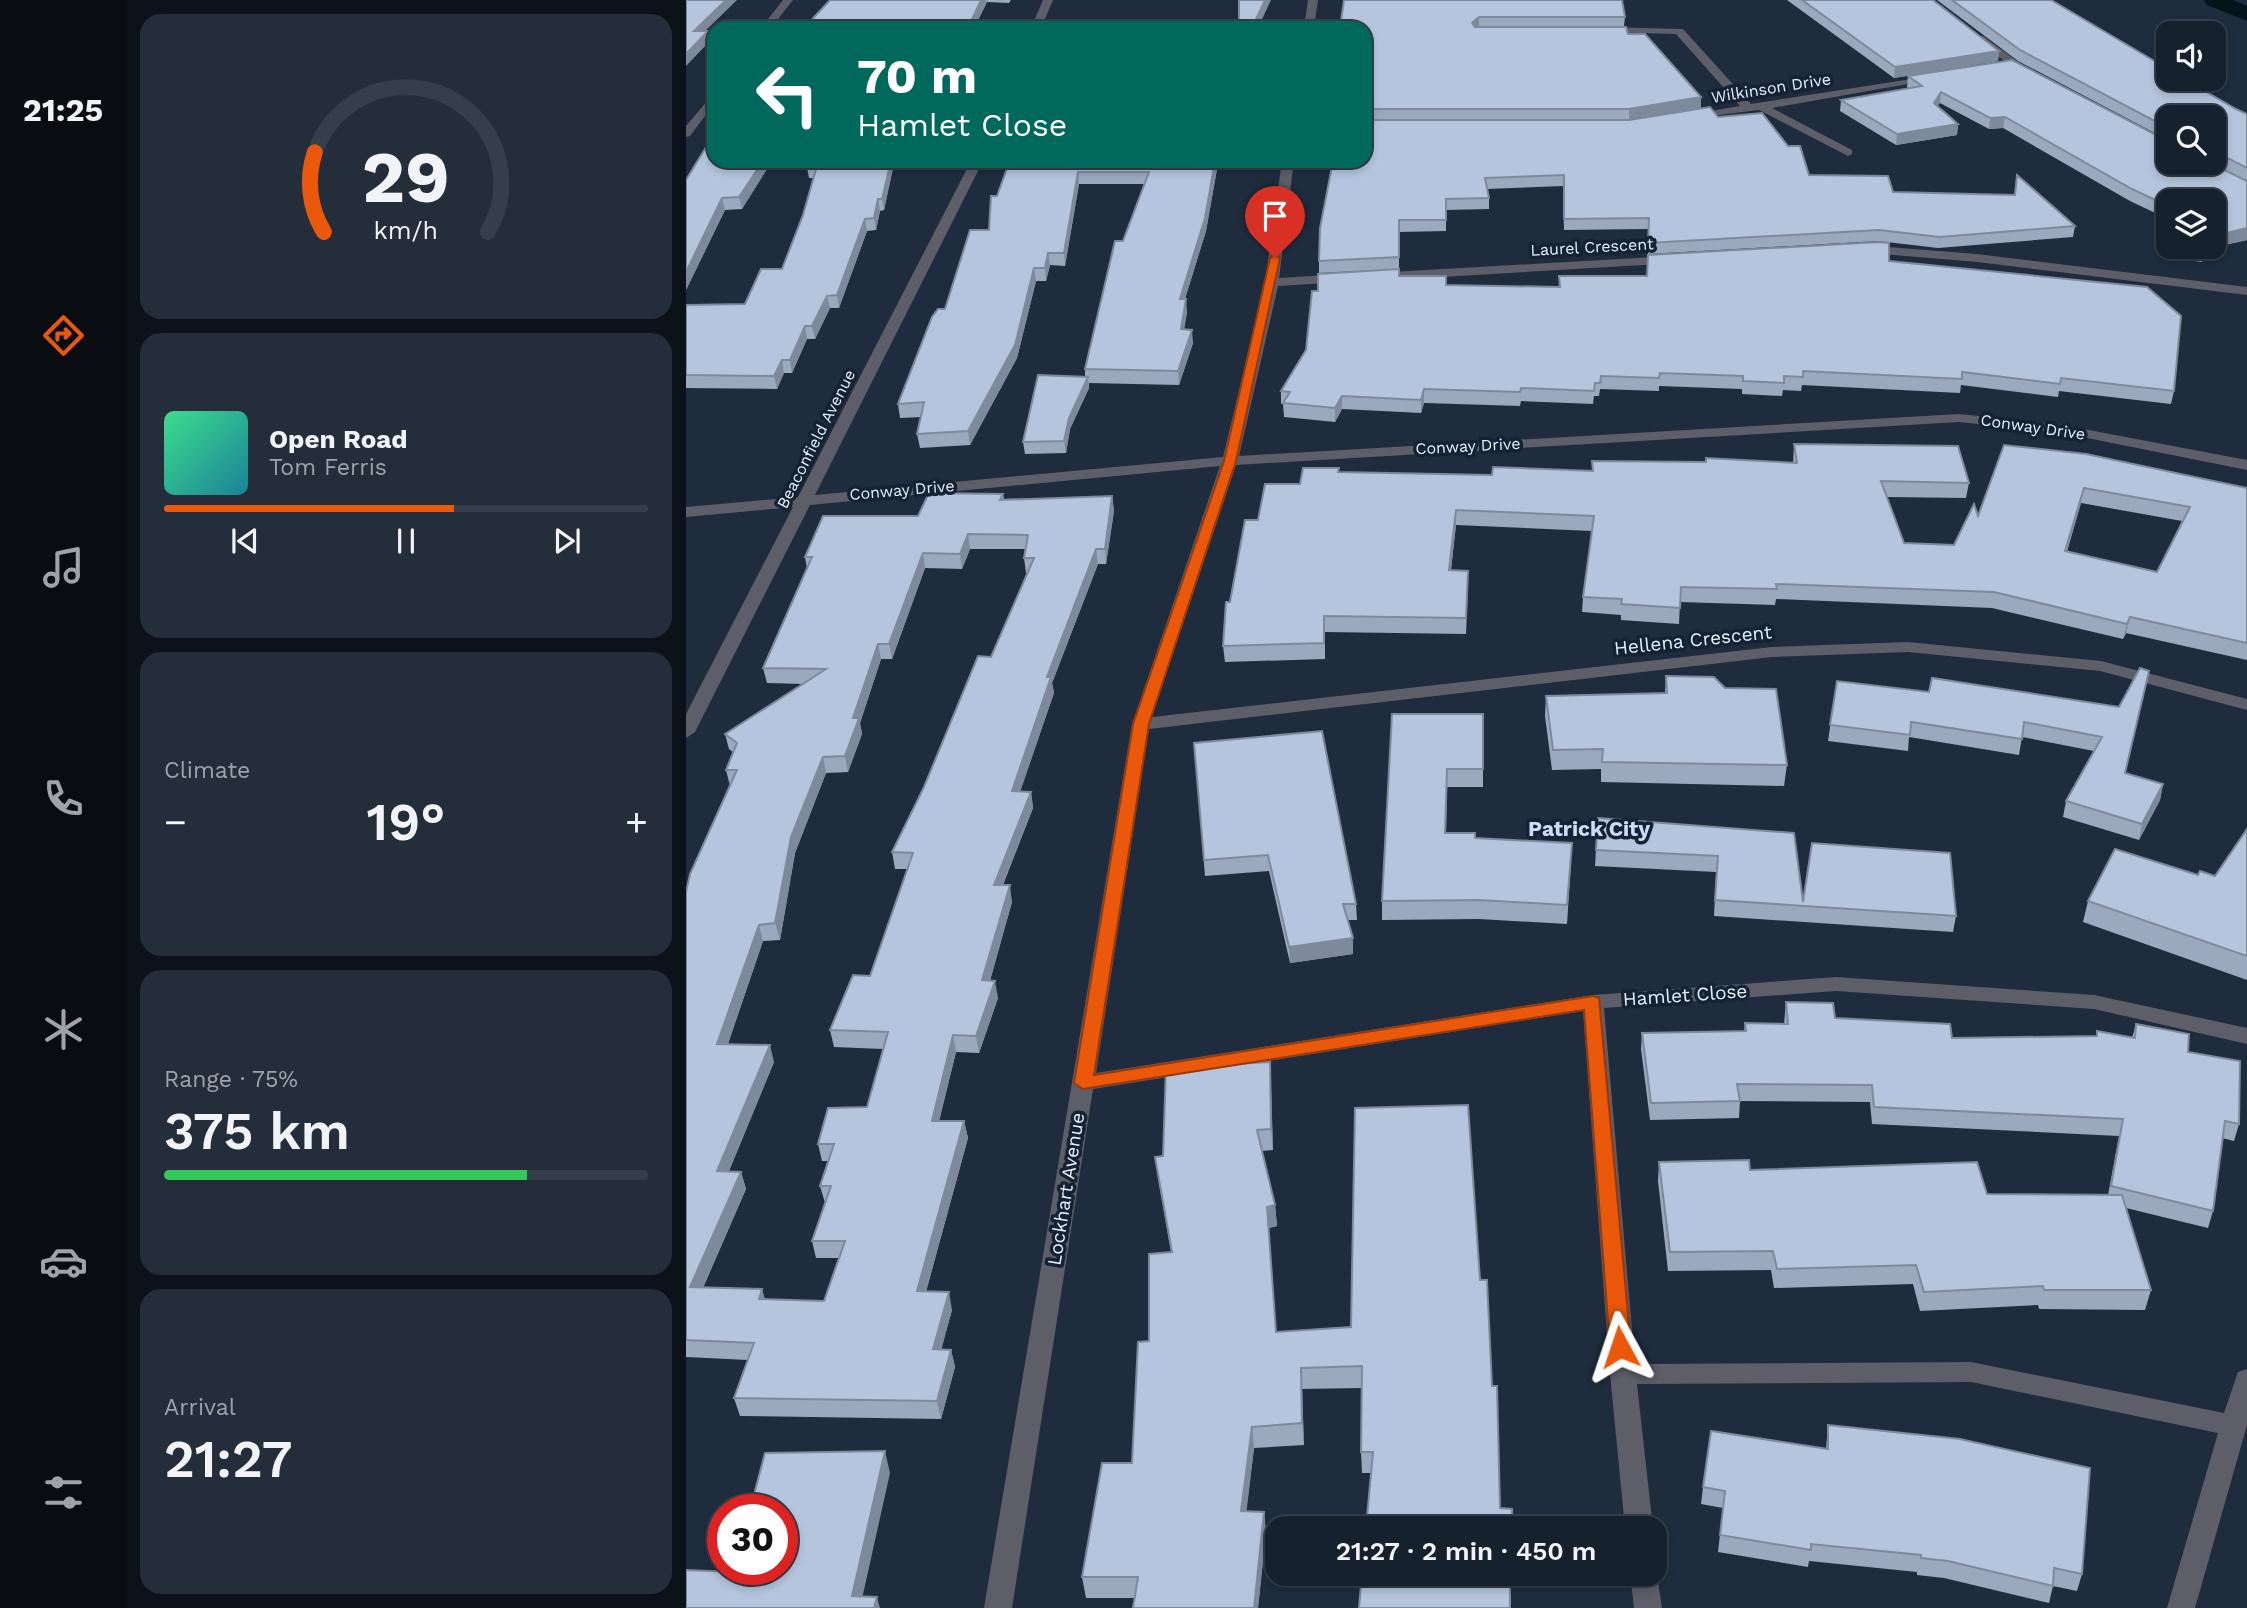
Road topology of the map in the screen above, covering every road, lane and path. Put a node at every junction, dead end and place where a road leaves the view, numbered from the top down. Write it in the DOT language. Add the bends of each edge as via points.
graph roads {
  1 [pos="788,0"];
  2 [pos="1048,0"];
  3 [pos="1313,0"];
  4 [pos="772,21"];
  5 [pos="1039,21"];
  6 [pos="1310,21"];
  7 [pos="1592,30"];
  8 [pos="1968,30"];
  9 [pos="2013,65"];
  10 [pos="1999,67"];
  11 [pos="1945,76"];
  12 [pos="2036,78"];
  13 [pos="707,106"];
  14 [pos="1754,107"];
  15 [pos="1680,118"];
  16 [pos="686,134"];
  17 [pos="1848,152"];
  18 [pos="972,168"];
  19 [pos="1287,168"];
  20 [pos="1851,250"];
  21 [pos="1688,260"];
  22 [pos="1272,282"];
  23 [pos="2247,291"];
  24 [pos="1230,461"];
  25 [pos="2247,465"];
  26 [pos="805,499"];
  27 [pos="686,512"];
  28 [pos="2247,705"];
  29 [pos="1141,724"];
  30 [pos="686,732"];
  31 [pos="1593,1002"];
  32 [pos="2247,1036"];
  33 [pos="1083,1083"];
  34 [pos="1623,1374"];
  35 [pos="2247,1379"];
  36 [pos="2232,1425"];
  37 [pos="1638,1516"];
  38 [pos="1645,1586"];
  39 [pos="998,1608"];
  40 [pos="1648,1608"];
  41 [pos="2181,1608"];
  1 -- 4 [label="street"];
  2 -- 5 [label="street"];
  3 -- 6 [label="street"];
  7 -- 14 [label="street" via="1679,31"];
  8 -- 9 [label="street"];
  9 -- 10 [label="street"];
  9 -- 12 [label="street"];
  11 -- 14 [label="street, Wilkinson Drive"];
  13 -- 16 [label="street"];
  14 -- 15 [label="street, Wilkinson Drive"];
  14 -- 17 [label="street"];
  18 -- 26 [label="street, Beaconfield Avenue"];
  19 -- 22 [label="street, Lockhart Avenue"];
  20 -- 23 [label="street" via="1966,256"];
  21 -- 22 [label="street, Laurel Crescent"];
  22 -- 24 [label="street, Lockhart Avenue"];
  24 -- 25 [label="street, Conway Drive" via="1959,418 2057,428"];
  24 -- 26 [label="street, Conway Drive"];
  24 -- 29 [label="street, Lockhart Avenue"];
  26 -- 27 [label="street, Conway Drive"];
  26 -- 30 [label="street, Beaconfield Avenue"];
  28 -- 29 [label="street, Hellena Crescent" via="2101,666 1908,647 1772,652"];
  29 -- 33 [label="street, Lockhart Avenue"];
  31 -- 32 [label="street, Hamlet Close" via="1836,984 2094,1002"];
  31 -- 33 [label="street, Hamlet Close"];
  31 -- 34 [label="street"];
  33 -- 39 [label="street, Lockhart Avenue"];
  34 -- 36 [label="street" via="1971,1372"];
  34 -- 37 [label="street"];
  35 -- 36 [label="street"];
  36 -- 41 [label="street"];
  38 -- 40 [label="street"];
}
